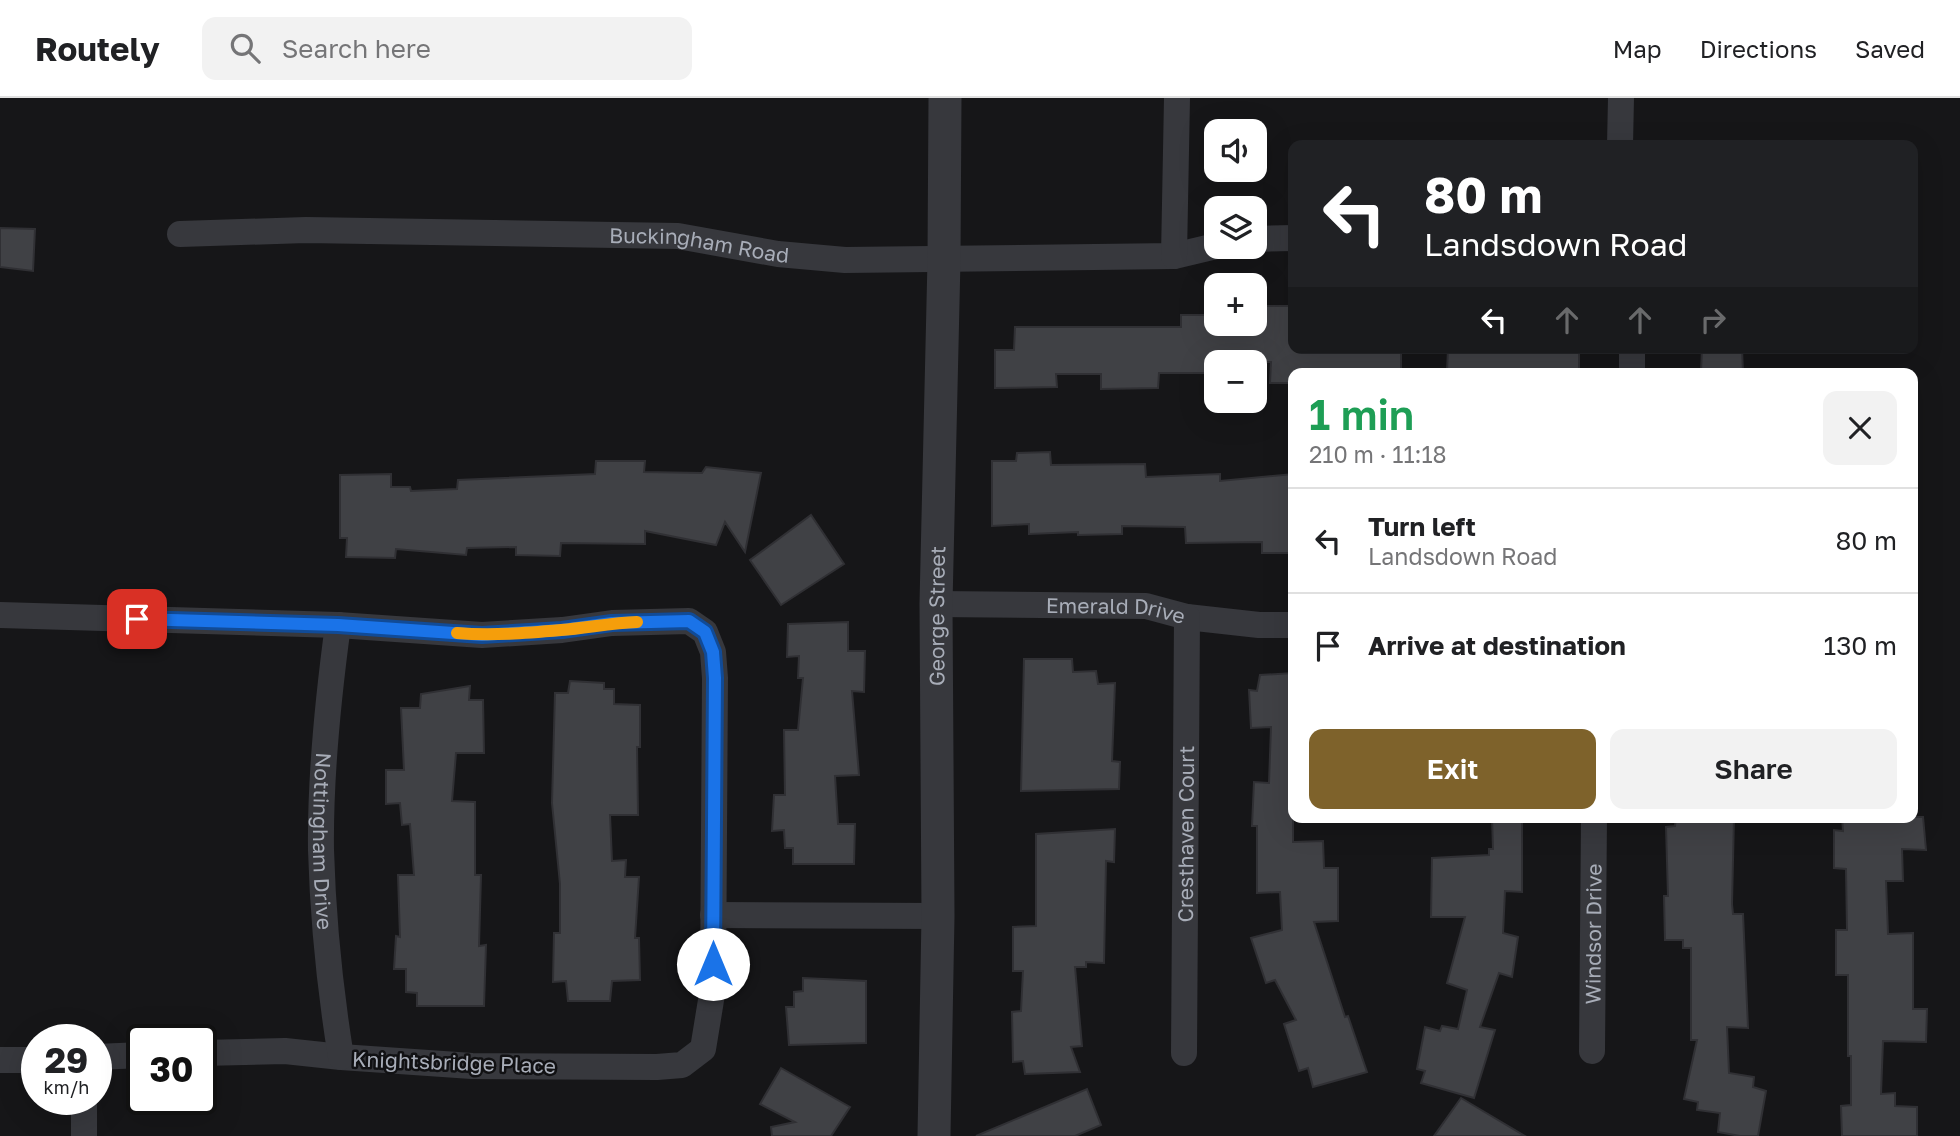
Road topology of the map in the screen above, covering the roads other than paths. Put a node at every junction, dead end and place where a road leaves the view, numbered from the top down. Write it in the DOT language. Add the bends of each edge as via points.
graph roads {
  1 [pos="945,98"];
  2 [pos="1177,98"];
  3 [pos="1621,98"];
  4 [pos="1620,140"];
  5 [pos="180,234"];
  6 [pos="1288,238"];
  7 [pos="1267,239"];
  8 [pos="1204,249"];
  9 [pos="1174,256"];
  10 [pos="944,260"];
  11 [pos="936,604"];
  12 [pos="0,615"];
  13 [pos="1187,617"];
  14 [pos="338,625"];
  15 [pos="1288,625"];
  16 [pos="1594,823"];
  17 [pos="713,915"];
  18 [pos="938,916"];
  19 [pos="1592,1051"];
  20 [pos="217,1053"];
  21 [pos="1184,1053"];
  22 [pos="341,1057"];
  23 [pos="0,1060"];
  24 [pos="21,1060"];
  25 [pos="84,1115"];
  26 [pos="84,1136"];
  27 [pos="934,1136"];
  1 -- 10 [label="street, George Street"];
  2 -- 9 [label="street"];
  3 -- 4 [label="street"];
  5 -- 10 [label="street, Buckingham Road" via="306,230 678,236 778,254 845,260"];
  6 -- 7 [label="street"];
  8 -- 9 [label="street, Buckingham Road"];
  9 -- 10 [label="street, Buckingham Road"];
  10 -- 11 [label="street, George Street"];
  11 -- 13 [label="street, Emerald Drive" via="1146,606"];
  11 -- 18 [label="street, George Street"];
  12 -- 14 [label="street"];
  13 -- 15 [label="street, Emerald Drive"];
  13 -- 21 [label="street, Cresthaven Court"];
  14 -- 17 [label="street" via="482,635 689,621 705,632 713,652 715,678"];
  14 -- 22 [label="street, Nottingham Drive" via="327,709 321,849 330,990"];
  16 -- 19 [label="street, Windsor Drive"];
  17 -- 18 [label="street"];
  17 -- 22 [label="street, Knightsbridge Place" via="713,988 703,1049 682,1065 471,1066"];
  18 -- 27 [label="street, George Street"];
  20 -- 22 [label="street, Knightsbridge Place" via="285,1051"];
  23 -- 24 [label="street"];
  25 -- 26 [label="street"];
}
